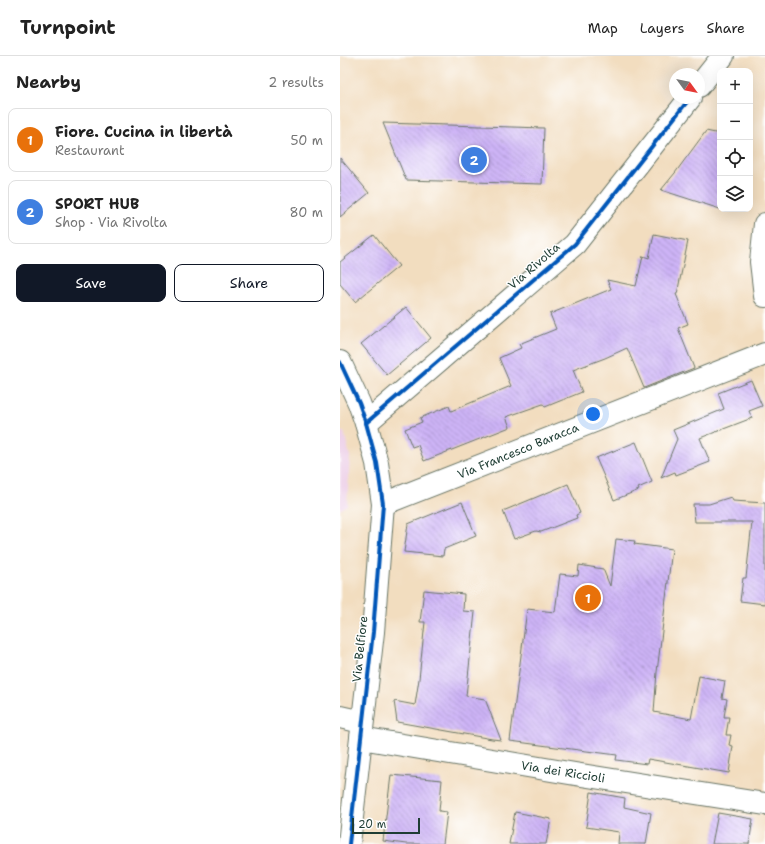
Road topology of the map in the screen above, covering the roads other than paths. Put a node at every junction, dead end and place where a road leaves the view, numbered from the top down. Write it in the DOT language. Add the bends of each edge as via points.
graph roads {
  1 [pos="723,56"];
  2 [pos="705,78"];
  3 [pos="685,104"];
  4 [pos="765,224"];
  5 [pos="765,296"];
  6 [pos="765,354"];
  7 [pos="340,362"];
  8 [pos="366,423"];
  9 [pos="383,504"];
  10 [pos="340,717"];
  11 [pos="361,730"];
  12 [pos="765,804"];
  13 [pos="349,844"];
  1 -- 2 [label="street"];
  3 -- 8 [label="street, Via Rivolta" via="575,244"];
  4 -- 5 [label="street" via="761,262"];
  6 -- 9 [label="street, Via Francesco Baracca"];
  7 -- 8 [label="street, Via Belfiore"];
  8 -- 9 [label="street, Via Belfiore" via="377,463"];
  9 -- 11 [label="street, Via Belfiore" via="373,632"];
  10 -- 11 [label="street, Via dei Riccioli"];
  11 -- 12 [label="street, Via dei Riccioli" via="559,771"];
  11 -- 13 [label="street, Via Belfiore"];
}
